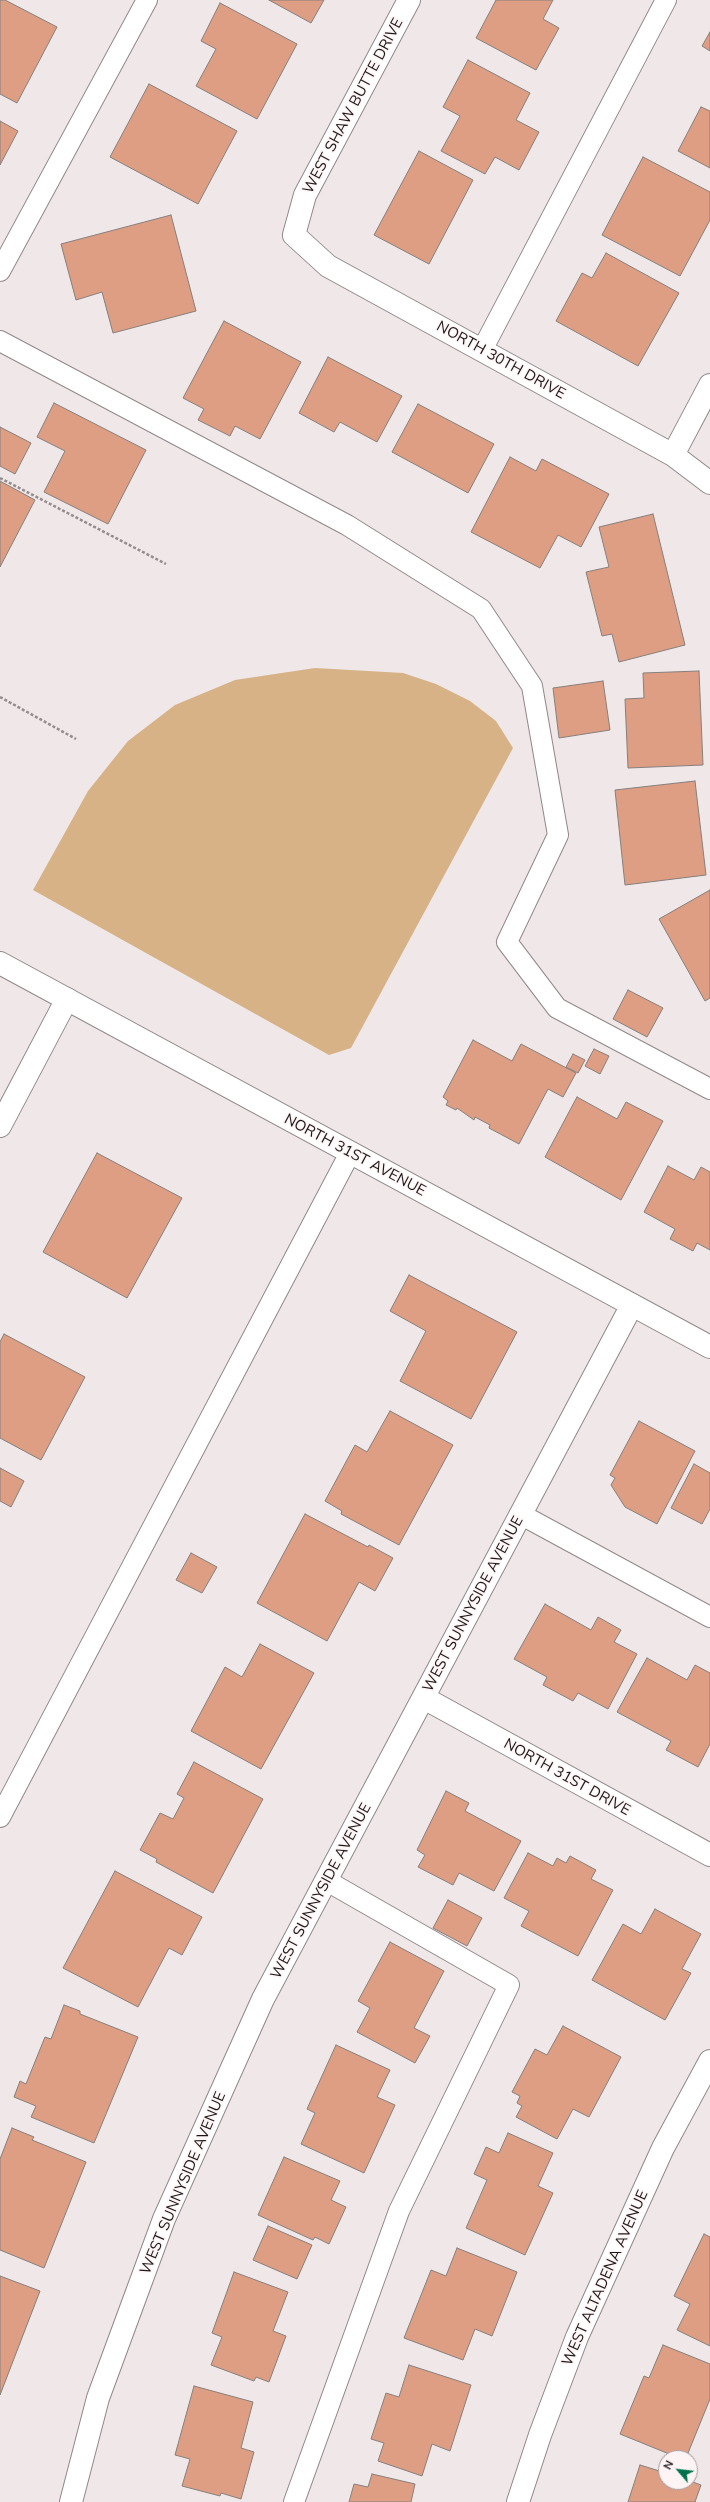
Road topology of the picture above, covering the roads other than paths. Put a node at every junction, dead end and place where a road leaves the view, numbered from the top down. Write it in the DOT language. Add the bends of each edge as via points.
graph roads {
  1 [pos="147,0"];
  2 [pos="409,0"];
  3 [pos="666,0"];
  4 [pos="294,235"];
  5 [pos="0,270"];
  6 [pos="0,341"];
  7 [pos="482,350"];
  8 [pos="710,385"];
  9 [pos="673,455"];
  10 [pos="710,483"];
  11 [pos="0,963"];
  12 [pos="67,999"];
  13 [pos="710,1090"];
  14 [pos="0,1126"];
  15 [pos="350,1153"];
  16 [pos="632,1305"];
  17 [pos="710,1347"];
  18 [pos="520,1514"];
  19 [pos="710,1617"];
  20 [pos="424,1698"];
  21 [pos="0,1817"];
  22 [pos="710,1855"];
  23 [pos="327,1881"];
  24 [pos="710,2061"];
  25 [pos="71,2502"];
  26 [pos="294,2502"];
  27 [pos="518,2502"];
  1 -- 5 [label="lane"];
  2 -- 4 [label="street, WEST SHAW BUTTE DRIVE" via="305,195"];
  3 -- 7 [label="lane"];
  4 -- 7 [label="street, NORTH 30TH DRIVE" via="328,266"];
  6 -- 13 [label="lane" via="347,525 481,609 532,686 558,835 507,942 558,1008"];
  7 -- 9 [label="street, NORTH 30TH DRIVE"];
  8 -- 9 [label="street"];
  9 -- 10 [label="street, NORTH 30TH DRIVE"];
  11 -- 12 [label="street, NORTH 31ST AVENUE"];
  12 -- 14 [label="street"];
  12 -- 15 [label="street, NORTH 31ST AVENUE"];
  15 -- 16 [label="street, NORTH 31ST AVENUE"];
  15 -- 21 [label="lane"];
  16 -- 17 [label="street, NORTH 31ST AVENUE"];
  16 -- 18 [label="street, WEST SUNNYSIDE AVENUE"];
  18 -- 19 [label="lane"];
  18 -- 20 [label="street, WEST SUNNYSIDE AVENUE"];
  20 -- 22 [label="street, NORTH 31ST DRIVE"];
  20 -- 23 [label="street, WEST SUNNYSIDE AVENUE"];
  23 -- 25 [label="street, WEST SUNNYSIDE AVENUE" via="263,1999 164,2219 98,2398"];
  23 -- 26 [label="lane" via="509,1985 399,2211"];
  24 -- 27 [label="street, WEST ALTADENA AVENUE" via="663,2148 580,2329"];
}
